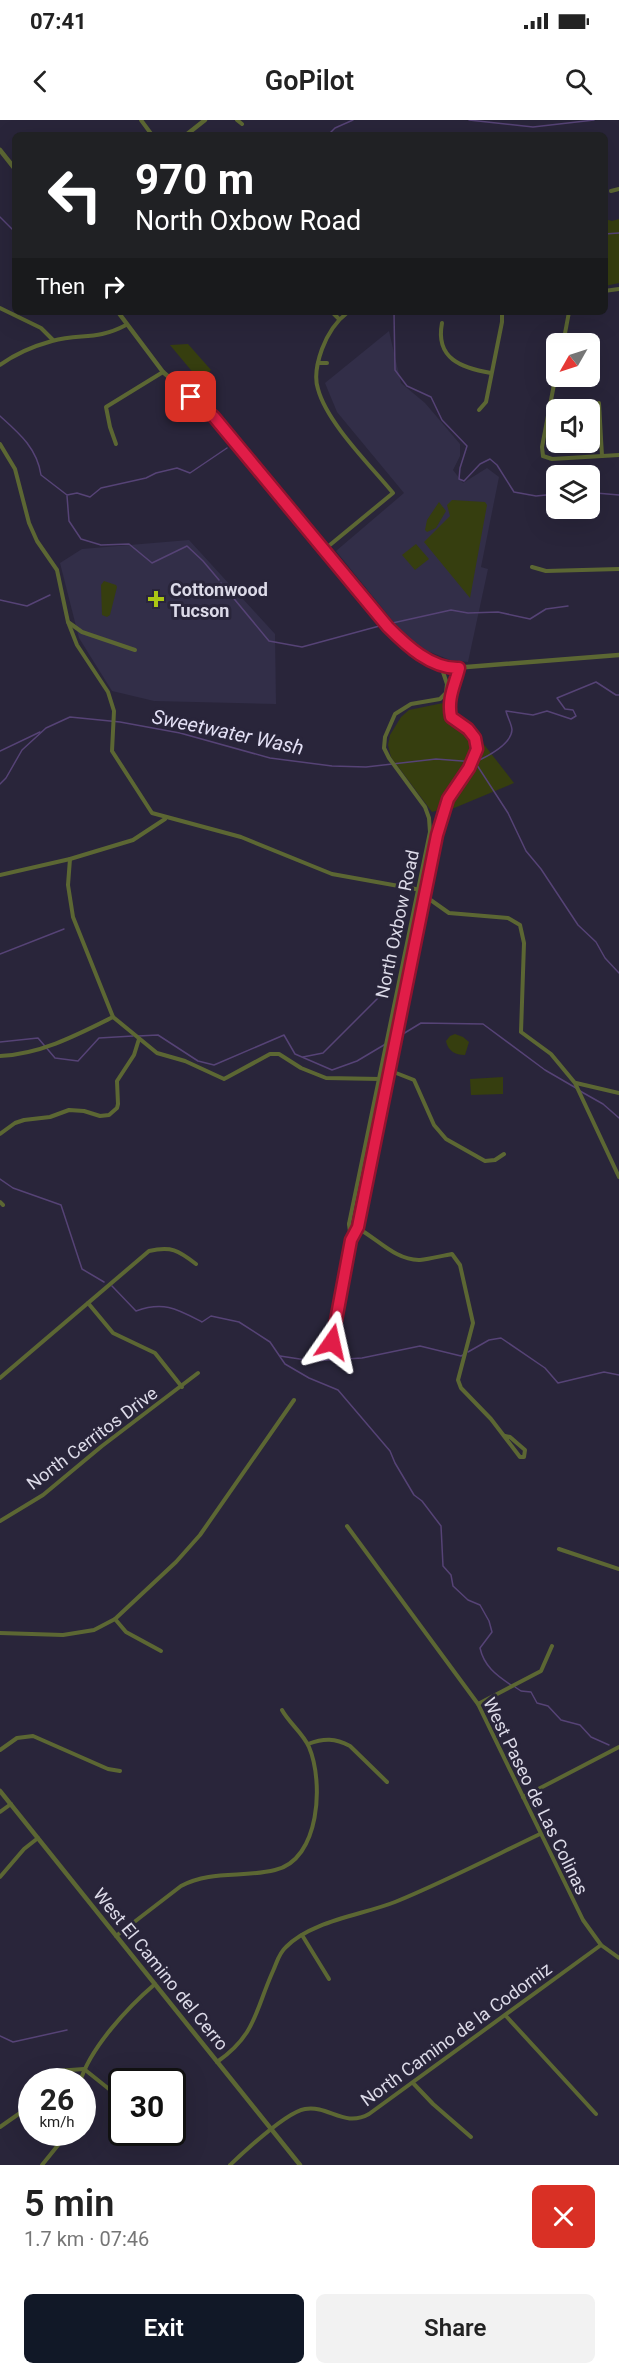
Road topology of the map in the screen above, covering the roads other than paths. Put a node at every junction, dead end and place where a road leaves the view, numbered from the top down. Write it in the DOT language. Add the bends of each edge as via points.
graph roads {
  1 [pos="205,120"];
  2 [pos="237,120"];
  3 [pos="242,124"];
  4 [pos="190,132"];
  5 [pos="0,150"];
  6 [pos="12,165"];
  7 [pos="619,189"];
  8 [pos="611,191"];
  9 [pos="14,315"];
  10 [pos="120,315"];
  11 [pos="335,315"];
  12 [pos="344,315"];
  13 [pos="502,315"];
  14 [pos="568,315"];
  15 [pos="339,319"];
  16 [pos="442,323"];
  17 [pos="126,325"];
  18 [pos="565,333"];
  19 [pos="53,340"];
  20 [pos="318,363"];
  21 [pos="327,363"];
  22 [pos="0,365"];
  23 [pos="163,372"];
  24 [pos="491,373"];
  25 [pos="553,387"];
  26 [pos="479,410"];
  27 [pos="600,421"];
  28 [pos="0,444"];
  29 [pos="116,444"];
  30 [pos="619,455"];
  31 [pos="602,456"];
  32 [pos="324,549"];
  33 [pos="532,567"];
  34 [pos="619,568"];
  35 [pos="68,622"];
  36 [pos="135,650"];
  37 [pos="619,655"];
  38 [pos="440,663"];
  39 [pos="459,668"];
  40 [pos="166,819"];
  41 [pos="70,859"];
  42 [pos="0,876"];
  43 [pos="417,889"];
  44 [pos="425,896"];
  45 [pos="113,1017"];
  46 [pos="139,1039"];
  47 [pos="0,1056"];
  48 [pos="391,1071"];
  49 [pos="380,1079"];
  50 [pos="575,1083"];
  51 [pos="619,1092"];
  52 [pos="0,1134"];
  53 [pos="504,1155"];
  54 [pos="619,1177"];
  55 [pos="349,1224"];
  56 [pos="358,1227"];
  57 [pos="351,1240"];
  58 [pos="196,1264"];
  59 [pos="88,1303"];
  60 [pos="332,1342"];
  61 [pos="198,1373"];
  62 [pos="0,1378"];
  63 [pos="182,1387"];
  64 [pos="294,1400"];
  65 [pos="505,1436"];
  66 [pos="0,1521"];
  67 [pos="347,1526"];
  68 [pos="559,1549"];
  69 [pos="619,1569"];
  70 [pos="115,1619"];
  71 [pos="0,1633"];
  72 [pos="552,1646"];
  73 [pos="160,1651"];
  74 [pos="478,1704"];
  75 [pos="282,1710"];
  76 [pos="308,1744"];
  77 [pos="619,1747"];
  78 [pos="0,1750"];
  79 [pos="120,1771"];
  80 [pos="387,1782"];
  81 [pos="0,1791"];
  82 [pos="523,1797"];
  83 [pos="10,1804"];
  84 [pos="0,1812"];
  85 [pos="540,1834"];
  86 [pos="38,1838"];
  87 [pos="0,1877"];
  88 [pos="302,1935"];
  89 [pos="116,1936"];
  90 [pos="602,1945"];
  91 [pos="619,1958"];
  92 [pos="329,1979"];
  93 [pos="155,1984"];
  94 [pos="506,2016"];
  95 [pos="217,2062"];
  96 [pos="85,2068"];
  97 [pos="96,2078"];
  98 [pos="413,2083"];
  99 [pos="108,2088"];
  100 [pos="18,2114"];
  101 [pos="596,2114"];
  102 [pos="0,2127"];
  103 [pos="272,2130"];
  104 [pos="471,2138"];
  105 [pos="57,2146"];
  106 [pos="42,2165"];
  107 [pos="230,2165"];
  108 [pos="300,2165"];
  1 -- 4 [label="street"];
  2 -- 3 [label="street"];
  5 -- 6 [label="street"];
  7 -- 8 [label="street"];
  9 -- 19 [label="street" via="41,328"];
  10 -- 17 [label="street"];
  11 -- 15 [label="street"];
  12 -- 15 [label="street"];
  13 -- 24 [label="street"];
  14 -- 18 [label="street"];
  15 -- 20 [label="street" via="328,334"];
  16 -- 24 [label="street" via="440,335 452,360 471,370"];
  17 -- 19 [label="street" via="100,336"];
  17 -- 23 [label="street"];
  19 -- 22 [label="street"];
  20 -- 21 [label="street"];
  20 -- 32 [label="street" via="317,387 327,411 393,494"];
  23 -- 29 [label="street" via="106,406"];
  23 -- 32 [label="street" via="214,417"];
  24 -- 26 [label="street" via="486,402"];
  25 -- 31 [label="street" via="542,457"];
  27 -- 31 [label="street"];
  28 -- 35 [label="street" via="15,469 37,541 57,570"];
  30 -- 31 [label="street"];
  32 -- 38 [label="street" via="388,627 412,650"];
  33 -- 34 [label="street" via="546,571"];
  35 -- 36 [label="street" via="82,632"];
  35 -- 40 [label="street" via="77,645 108,692 114,711 112,751 152,813"];
  37 -- 39 [label="street"];
  38 -- 39 [label="street"];
  38 -- 43 [label="street, North Oxbow Road" via="446,693 440,699 411,704 395,714 385,737 384,748 389,758 429,818 430,832"];
  39 -- 44 [label="street, North Oxbow Road" via="448,706 451,717 475,738 477,749 444,810"];
  40 -- 41 [label="street" via="133,840"];
  40 -- 43 [label="street" via="241,837 332,874"];
  41 -- 42 [label="street"];
  41 -- 45 [label="street" via="68,885 73,917"];
  43 -- 44 [label="street"];
  43 -- 49 [label="street, North Oxbow Road"];
  44 -- 48 [label="street, North Oxbow Road"];
  44 -- 50 [label="street" via="449,913 508,918 520,925 524,943 521,1032 551,1054"];
  45 -- 46 [label="street"];
  45 -- 47 [label="street" via="63,1041 22,1055"];
  46 -- 49 [label="street" via="157,1053 224,1079 270,1054 278,1054 326,1078"];
  46 -- 52 [label="street" via="117,1081 118,1104 109,1115 69,1110 15,1123"];
  48 -- 49 [label="street"];
  48 -- 53 [label="street" via="414,1080 434,1125 446,1139 485,1161"];
  48 -- 56 [label="street, North Oxbow Road"];
  49 -- 55 [label="street, North Oxbow Road"];
  50 -- 51 [label="street"];
  50 -- 54 [label="street"];
  55 -- 56 [label="street"];
  55 -- 57 [label="street, North Oxbow Road"];
  56 -- 57 [label="street, North Oxbow Road"];
  56 -- 65 [label="street" via="395,1253 417,1260 452,1254 456,1257 473,1323 458,1380"];
  57 -- 60 [label="street, North Oxbow Road"];
  58 -- 59 [label="street" via="168,1247 149,1251"];
  59 -- 62 [label="street"];
  59 -- 63 [label="street" via="113,1333 155,1353"];
  61 -- 63 [label="street, North Cerritos Drive"];
  63 -- 66 [label="street, North Cerritos Drive" via="43,1495"];
  64 -- 70 [label="street" via="200,1535"];
  65 -- 65 [label="street" via="514,1452 524,1457 525,1450"];
  67 -- 74 [label="street, West Paseo de Las Colinas"];
  68 -- 69 [label="street"];
  70 -- 71 [label="street" via="94,1630 63,1635"];
  70 -- 73 [label="street" via="126,1632"];
  72 -- 74 [label="street" via="541,1671"];
  74 -- 82 [label="street, West Paseo de Las Colinas"];
  75 -- 76 [label="street"];
  76 -- 80 [label="street" via="331,1738 344,1743"];
  76 -- 89 [label="street" via="316,1797 307,1845 294,1861 274,1871 213,1875 191,1881"];
  77 -- 82 [label="street"];
  78 -- 79 [label="street" via="17,1738 33,1736"];
  81 -- 83 [label="street, West El Camino del Cerro"];
  82 -- 85 [label="street, West Paseo de Las Colinas"];
  83 -- 84 [label="street"];
  83 -- 86 [label="street, West El Camino del Cerro"];
  85 -- 88 [label="street" via="422,1891"];
  85 -- 90 [label="street, West Paseo de Las Colinas" via="583,1920"];
  86 -- 87 [label="street"];
  86 -- 89 [label="street, West El Camino del Cerro"];
  88 -- 92 [label="street"];
  88 -- 95 [label="street" via="279,1955 242,2042"];
  89 -- 93 [label="street, West El Camino del Cerro"];
  90 -- 91 [label="street, West Paseo de Las Colinas"];
  90 -- 94 [label="street, North Camino de la Codorniz"];
  93 -- 95 [label="street, West El Camino del Cerro"];
  93 -- 96 [label="street" via="124,2014"];
  94 -- 98 [label="street, North Camino de la Codorniz"];
  94 -- 101 [label="street"];
  95 -- 103 [label="street, West El Camino del Cerro"];
  97 -- 99 [label="street"];
  98 -- 103 [label="street, North Camino de la Codorniz" via="364,2117 352,2120 305,2109"];
  98 -- 104 [label="street"];
  100 -- 102 [label="street"];
  103 -- 107 [label="street, North Camino de la Codorniz"];
  103 -- 108 [label="street, West El Camino del Cerro"];
  105 -- 106 [label="street"];
}
